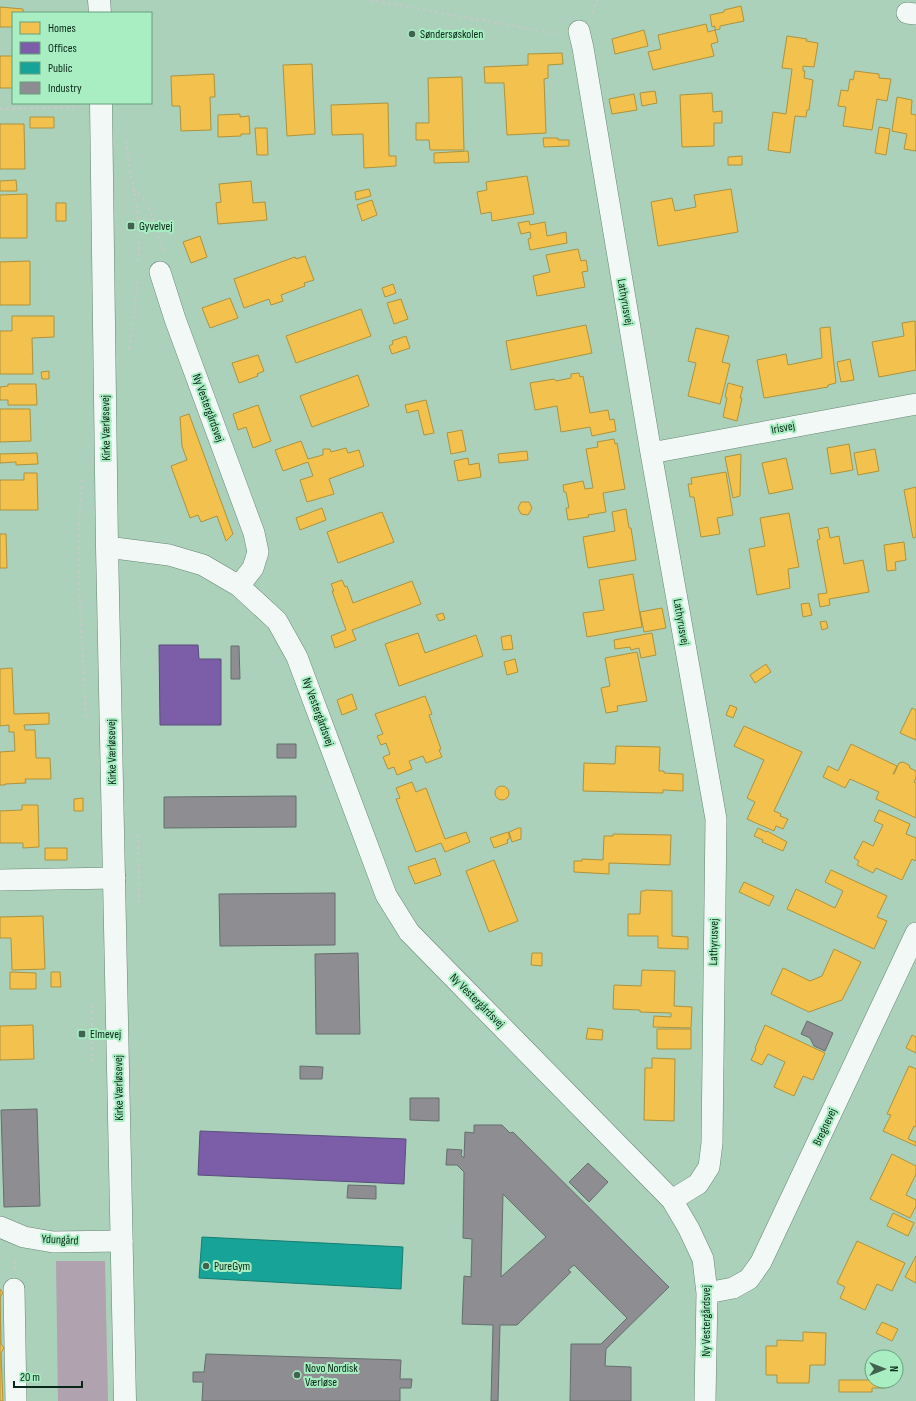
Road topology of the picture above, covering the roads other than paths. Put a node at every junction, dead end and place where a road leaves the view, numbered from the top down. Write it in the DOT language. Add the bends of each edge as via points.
graph roads {
  1 [pos="99,0"];
  2 [pos="100,12"];
  3 [pos="579,31"];
  4 [pos="101,105"];
  5 [pos="160,272"];
  6 [pos="916,404"];
  7 [pos="651,453"];
  8 [pos="107,547"];
  9 [pos="239,586"];
  10 [pos="115,878"];
  11 [pos="0,880"];
  12 [pos="916,933"];
  13 [pos="672,1200"];
  14 [pos="8,1230"];
  15 [pos="122,1241"];
  16 [pos="14,1289"];
  17 [pos="707,1293"];
  18 [pos="16,1401"];
  19 [pos="125,1401"];
  20 [pos="705,1401"];
  1 -- 2 [label="street"];
  3 -- 7 [label="street, Lathyrusvej"];
  4 -- 8 [label="street, Kirke Værløsevej"];
  5 -- 9 [label="street, Ny Vestergårdsvej" via="254,533 258,552 253,568"];
  6 -- 7 [label="street, Irisvej"];
  7 -- 13 [label="street, Lathyrusvej" via="716,819 712,1143 709,1167 698,1184"];
  8 -- 9 [label="street, Ny Vestergårdsvej" via="169,555 203,565"];
  8 -- 10 [label="street, Kirke Værløsevej"];
  9 -- 13 [label="street, Ny Vestergårdsvej" via="276,621 297,657 386,895 409,932"];
  10 -- 11 [label="street"];
  10 -- 15 [label="street, Kirke Værløsevej"];
  12 -- 17 [label="street, Bregnevej" via="761,1262 748,1279 738,1285"];
  13 -- 17 [label="street, Ny Vestergårdsvej" via="703,1259"];
  14 -- 15 [label="street, Ydungård" via="30,1238 53,1242"];
  15 -- 19 [label="street, Kirke Værløsevej"];
  16 -- 18 [label="street"];
  17 -- 20 [label="street, Ny Vestergårdsvej"];
}
